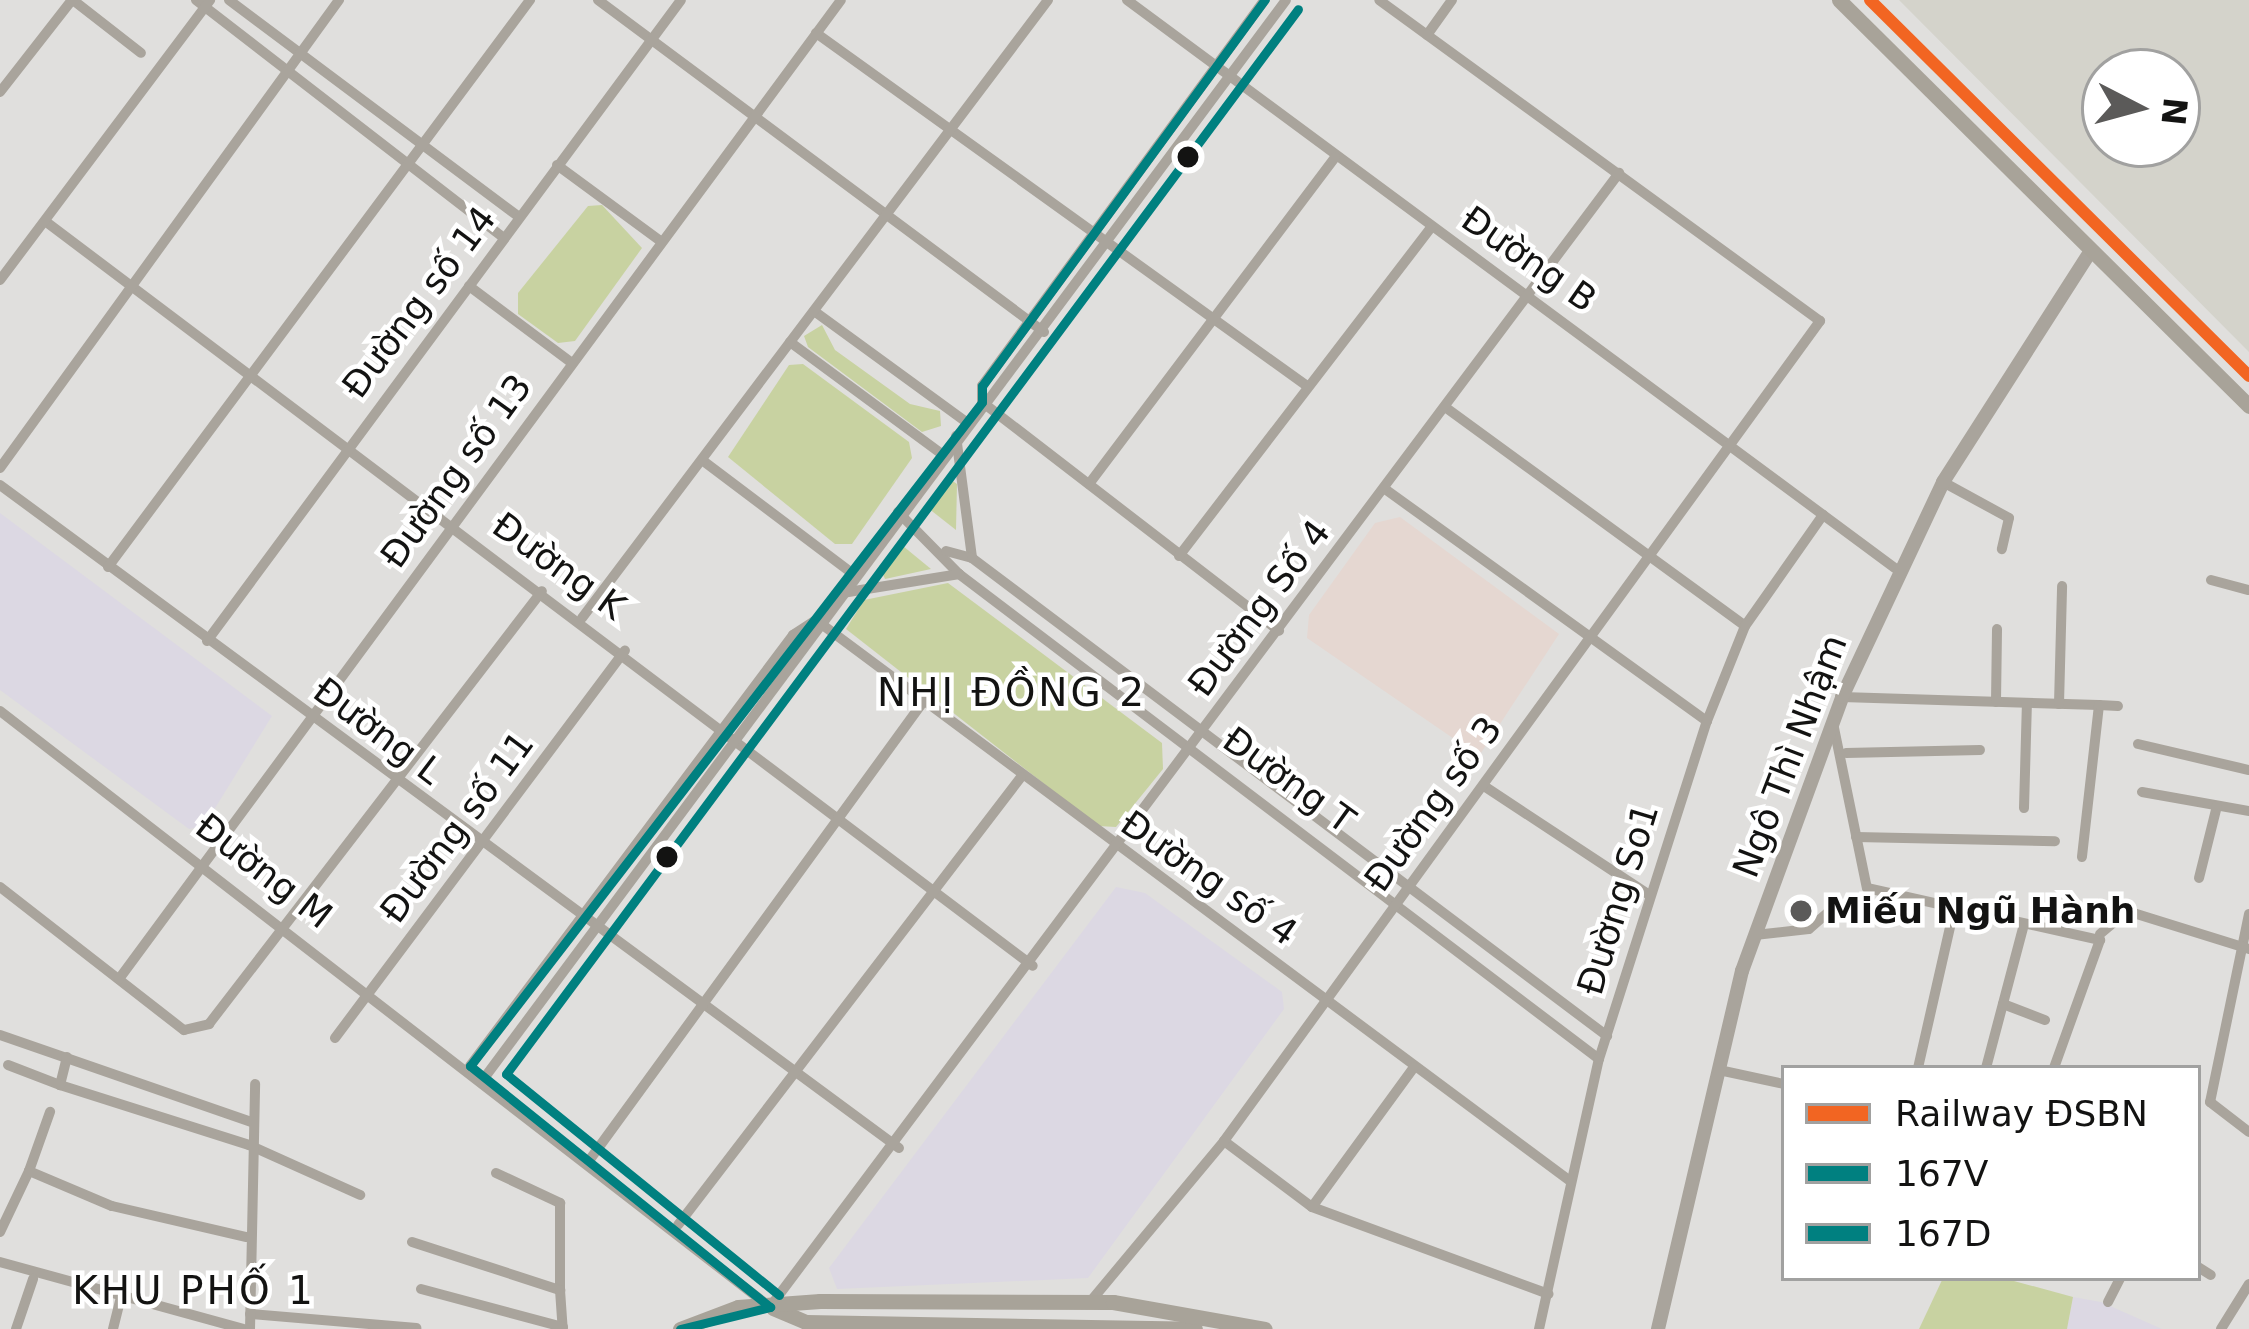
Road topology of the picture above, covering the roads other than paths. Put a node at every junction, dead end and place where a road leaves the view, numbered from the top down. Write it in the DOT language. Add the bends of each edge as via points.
graph roads {
  1 [pos="73,0"];
  2 [pos="229,0"];
  3 [pos="340,0"];
  4 [pos="530,0"];
  5 [pos="598,0"];
  6 [pos="681,0"];
  7 [pos="841,0"];
  8 [pos="1048,0"];
  9 [pos="1127,0"];
  10 [pos="1265,0"];
  11 [pos="1286,0"];
  12 [pos="1378,0"];
  13 [pos="1452,0"];
  14 [pos="1839,0"];
  15 [pos="204,2"];
  16 [pos="816,33"];
  17 [pos="1427,35"];
  18 [pos="654,39"];
  19 [pos="142,53"];
  20 [pos="298,56"];
  21 [pos="1216,67"];
  22 [pos="286,73"];
  23 [pos="1230,76"];
  24 [pos="0,92"];
  25 [pos="760,118"];
  26 [pos="952,131"];
  27 [pos="419,146"];
  28 [pos="1335,157"];
  29 [pos="406,163"];
  30 [pos="557,165"];
  31 [pos="1619,173"];
  32 [pos="891,216"];
  33 [pos="519,217"];
  34 [pos="45,221"];
  35 [pos="1431,227"];
  36 [pos="1095,234"];
  37 [pos="504,238"];
  38 [pos="662,242"];
  39 [pos="1109,244"];
  40 [pos="2091,251"];
  41 [pos="0,280"];
  42 [pos="131,285"];
  43 [pos="470,286"];
  44 [pos="1529,292"];
  45 [pos="814,311"];
  46 [pos="1213,319"];
  47 [pos="1030,322"];
  48 [pos="1044,332"];
  49 [pos="790,342"];
  50 [pos="572,363"];
  51 [pos="249,373"];
  52 [pos="1307,386"];
  53 [pos="982,402"];
  54 [pos="2249,406"];
  55 [pos="1445,407"];
  56 [pos="966,422"];
  57 [pos="956,436"];
  58 [pos="348,447"];
  59 [pos="1730,447"];
  60 [pos="942,454"];
  61 [pos="702,460"];
  62 [pos="0,468"];
  63 [pos="1943,482"];
  64 [pos="1089,484"];
  65 [pos="0,485"];
  66 [pos="1385,489"];
  67 [pos="898,512"];
  68 [pos="1823,515"];
  69 [pos="453,525"];
  70 [pos="2002,549"];
  71 [pos="946,551"];
  72 [pos="1179,556"];
  73 [pos="972,558"];
  74 [pos="1649,558"];
  75 [pos="108,566"];
  76 [pos="1895,568"];
  77 [pos="852,573"];
  78 [pos="959,574"];
  79 [pos="2211,580"];
  80 [pos="2062,586"];
  81 [pos="2249,590"];
  82 [pos="542,591"];
  83 [pos="836,594"];
  84 [pos="582,618"];
  85 [pos="816,620"];
  86 [pos="1745,626"];
  87 [pos="1997,629"];
  88 [pos="1279,631"];
  89 [pos="1589,640"];
  90 [pos="206,641"];
  91 [pos="626,651"];
  92 [pos="1843,697"];
  93 [pos="922,702"];
  94 [pos="1996,702"];
  95 [pos="2027,703"];
  96 [pos="2059,704"];
  97 [pos="2099,705"];
  98 [pos="2118,706"];
  99 [pos="0,711"];
  100 [pos="312,720"];
  101 [pos="1707,721"];
  102 [pos="1833,723"];
  103 [pos="724,724"];
  104 [pos="1204,732"];
  105 [pos="741,738"];
  106 [pos="2138,744"];
  107 [pos="1193,747"];
  108 [pos="1980,750"];
  109 [pos="1846,753"];
  110 [pos="2249,770"];
  111 [pos="1021,777"];
  112 [pos="398,784"];
  113 [pos="1484,786"];
  114 [pos="2142,792"];
  115 [pos="2218,806"];
  116 [pos="2024,808"];
  117 [pos="2249,811"];
  118 [pos="836,817"];
  119 [pos="1856,837"];
  120 [pos="2055,841"];
  121 [pos="483,846"];
  122 [pos="1117,852"];
  123 [pos="2082,857"];
  124 [pos="204,860"];
  125 [pos="2199,878"];
  126 [pos="1410,886"];
  127 [pos="0,887"];
  128 [pos="933,889"];
  129 [pos="1649,895"];
  130 [pos="1401,899"];
  131 [pos="1834,907"];
  132 [pos="1954,909"];
  133 [pos="2249,914"];
  134 [pos="583,920"];
  135 [pos="2024,924"];
  136 [pos="285,929"];
  137 [pos="598,931"];
  138 [pos="2101,934"];
  139 [pos="1755,935"];
  140 [pos="2245,946"];
  141 [pos="1033,966"];
  142 [pos="119,979"];
  143 [pos="373,989"];
  144 [pos="1328,999"];
  145 [pos="698,1004"];
  146 [pos="2002,1004"];
  147 [pos="2044,1020"];
  148 [pos="0,1036"];
  149 [pos="1607,1036"];
  150 [pos="335,1038"];
  151 [pos="68,1057"];
  152 [pos="1599,1059"];
  153 [pos="8,1065"];
  154 [pos="1919,1065"];
  155 [pos="1987,1065"];
  156 [pos="2058,1065"];
  157 [pos="470,1066"];
  158 [pos="1414,1067"];
  159 [pos="1719,1070"];
  160 [pos="794,1074"];
  161 [pos="485,1077"];
  162 [pos="1781,1083"];
  163 [pos="255,1084"];
  164 [pos="60,1085"];
  165 [pos="2210,1102"];
  166 [pos="2201,1109"];
  167 [pos="50,1112"];
  168 [pos="251,1122"];
  169 [pos="2249,1132"];
  170 [pos="1224,1142"];
  171 [pos="249,1145"];
  172 [pos="899,1148"];
  173 [pos="591,1158"];
  174 [pos="29,1171"];
  175 [pos="496,1173"];
  176 [pos="1570,1181"];
  177 [pos="360,1195"];
  178 [pos="1312,1207"];
  179 [pos="678,1225"];
  180 [pos="0,1232"];
  181 [pos="246,1237"];
  182 [pos="412,1242"];
  183 [pos="0,1262"];
  184 [pos="2201,1270"];
  185 [pos="2211,1275"];
  186 [pos="33,1279"];
  187 [pos="2118,1281"];
  188 [pos="2249,1284"];
  189 [pos="421,1288"];
  190 [pos="560,1290"];
  191 [pos="1548,1294"];
  192 [pos="120,1301"];
  193 [pos="1090,1302"];
  194 [pos="2108,1302"];
  195 [pos="1113,1303"];
  196 [pos="770,1307"];
  197 [pos="250,1314"];
  198 [pos="1110,1325"];
  199 [pos="416,1328"];
  200 [pos="563,1328"];
  201 [pos="16,1329"];
  202 [pos="113,1329"];
  203 [pos="246,1329"];
  204 [pos="680,1329"];
  205 [pos="1195,1329"];
  206 [pos="1264,1329"];
  207 [pos="1540,1329"];
  208 [pos="1658,1329"];
  209 [pos="2222,1329"];
  1 -- 19 [label="street"];
  1 -- 24 [label="street"];
  2 -- 20 [label="street"];
  3 -- 20 [label="street"];
  4 -- 27 [label="street"];
  5 -- 18 [label="street"];
  6 -- 18 [label="street, Đường số 14"];
  7 -- 16 [label="street, Đường số 13"];
  8 -- 26 [label="street"];
  9 -- 21 [label="street, Đường B"];
  10 -- 21 [label="street"];
  11 -- 23 [label="street"];
  12 -- 17 [label="street"];
  13 -- 17 [label="street"];
  14 -- 40 [label="main road"];
  15 -- 22 [label="street"];
  15 -- 34 [label="street"];
  16 -- 25 [label="street, Đường số 13"];
  16 -- 26 [label="street"];
  17 -- 31 [label="street"];
  18 -- 25 [label="street"];
  18 -- 30 [label="street, Đường số 14"];
  20 -- 22 [label="street"];
  20 -- 27 [label="street"];
  21 -- 23 [label="street, Đường B"];
  21 -- 36 [label="street"];
  22 -- 29 [label="street"];
  22 -- 42 [label="street"];
  23 -- 28 [label="street, Đường B"];
  23 -- 39 [label="street"];
  25 -- 32 [label="street"];
  25 -- 38 [label="street, Đường số 13"];
  26 -- 32 [label="street"];
  26 -- 36 [label="street"];
  27 -- 29 [label="street"];
  27 -- 33 [label="street"];
  28 -- 35 [label="street, Đường B"];
  28 -- 46 [label="street"];
  29 -- 37 [label="street"];
  29 -- 51 [label="street"];
  30 -- 33 [label="street, Đường số 14"];
  30 -- 38 [label="street"];
  31 -- 44 [label="street, Đường Số 4"];
  31 -- 59 [label="street, Đường số 3" via="1816,311 1814,334"];
  32 -- 45 [label="street"];
  32 -- 47 [label="street"];
  33 -- 37 [label="street, Đường số 14"];
  34 -- 41 [label="street"];
  34 -- 42 [label="street, Đường K"];
  35 -- 44 [label="street, Đường B"];
  35 -- 52 [label="street"];
  36 -- 39 [label="street"];
  36 -- 47 [label="street"];
  37 -- 43 [label="street, Đường số 14"];
  38 -- 50 [label="street, Đường số 13"];
  39 -- 46 [label="street"];
  39 -- 48 [label="street"];
  40 -- 54 [label="main road"];
  40 -- 63 [label="street, Ngô Thì Nhậm"];
  42 -- 51 [label="street, Đường K"];
  42 -- 62 [label="street"];
  43 -- 50 [label="street"];
  43 -- 58 [label="street, Đường số 14"];
  44 -- 55 [label="street, Đường Số 4"];
  44 -- 59 [label="street, Đường B"];
  45 -- 49 [label="street"];
  45 -- 56 [label="street"];
  46 -- 52 [label="street"];
  46 -- 64 [label="street"];
  47 -- 48 [label="street"];
  47 -- 53 [label="street"];
  48 -- 53 [label="street"];
  49 -- 60 [label="street"];
  49 -- 61 [label="street"];
  50 -- 69 [label="street, Đường số 13"];
  51 -- 58 [label="street, Đường K"];
  51 -- 75 [label="street"];
  52 -- 72 [label="street"];
  53 -- 56 [label="street"];
  53 -- 64 [label="street"];
  55 -- 66 [label="street, Đường Số 4"];
  55 -- 74 [label="street"];
  56 -- 57 [label="street"];
  57 -- 60 [label="street"];
  57 -- 73 [label="street"];
  58 -- 69 [label="street, Đường K"];
  58 -- 90 [label="street, Đường số 14"];
  59 -- 68 [label="street, Đường B"];
  59 -- 74 [label="street, Đường số 3"];
  60 -- 67 [label="street"];
  61 -- 77 [label="street"];
  61 -- 84 [label="street"];
  63 -- 70 [label="street" via="2009,518"];
  63 -- 76 [label="street, Ngô Thì Nhậm"];
  64 -- 72 [label="street"];
  65 -- 75 [label="street, Đường L"];
  66 -- 88 [label="street, Đường Số 4"];
  66 -- 89 [label="street"];
  67 -- 71 [label="street, Đường T"];
  67 -- 77 [label="street"];
  68 -- 76 [label="street, Đường B"];
  68 -- 86 [label="street, Đường So1"];
  69 -- 82 [label="street, Đường K"];
  69 -- 100 [label="street, Đường số 13"];
  71 -- 73 [label="street, Đường T"];
  71 -- 78 [label="street, Đường T"];
  72 -- 88 [label="street"];
  73 -- 104 [label="street, Đường T"];
  74 -- 86 [label="street"];
  74 -- 89 [label="street, Đường số 3"];
  75 -- 90 [label="street, Đường L"];
  76 -- 92 [label="street, Ngô Thì Nhậm"];
  77 -- 83 [label="street"];
  78 -- 83 [label="street"];
  78 -- 107 [label="street, Đường T"];
  79 -- 81 [label="street"];
  80 -- 96 [label="street"];
  82 -- 84 [label="street, Đường K"];
  82 -- 112 [label="street"];
  83 -- 85 [label="street"];
  84 -- 91 [label="street, Đường K"];
  85 -- 93 [label="street, Đường số 4"];
  85 -- 103 [label="street"];
  85 -- 105 [label="street"];
  86 -- 101 [label="street, Đường So1"];
  87 -- 94 [label="street"];
  88 -- 104 [label="street, Đường Số 4"];
  89 -- 101 [label="street"];
  89 -- 113 [label="street, Đường số 3"];
  90 -- 100 [label="street, Đường L"];
  91 -- 103 [label="street, Đường K"];
  91 -- 121 [label="street, Đường số 11"];
  92 -- 94 [label="street"];
  92 -- 102 [label="street, Ngô Thì Nhậm"];
  93 -- 111 [label="street, Đường số 4"];
  93 -- 118 [label="street"];
  94 -- 95 [label="street"];
  95 -- 96 [label="street"];
  95 -- 116 [label="street"];
  96 -- 97 [label="street"];
  97 -- 98 [label="street"];
  97 -- 123 [label="street"];
  99 -- 124 [label="street, Đường M"];
  100 -- 112 [label="street, Đường L"];
  100 -- 124 [label="street, Đường số 13"];
  101 -- 129 [label="street, Đường So1"];
  102 -- 109 [label="street"];
  102 -- 139 [label="street, Ngô Thì Nhậm"];
  103 -- 105 [label="street, Đường K"];
  103 -- 134 [label="street"];
  104 -- 107 [label="street, Đường Số 4"];
  104 -- 126 [label="street, Đường T"];
  105 -- 118 [label="street, Đường K"];
  105 -- 137 [label="street"];
  106 -- 110 [label="street"];
  107 -- 122 [label="street, Đường Số 4"];
  107 -- 130 [label="street, Đường T"];
  108 -- 109 [label="street"];
  109 -- 119 [label="street"];
  111 -- 122 [label="street, Đường số 4"];
  111 -- 128 [label="street"];
  112 -- 121 [label="street, Đường L"];
  112 -- 136 [label="street"];
  113 -- 126 [label="street, Đường số 3"];
  113 -- 129 [label="street"];
  114 -- 115 [label="street"];
  115 -- 117 [label="street"];
  115 -- 125 [label="street"];
  118 -- 128 [label="street, Đường K"];
  118 -- 145 [label="street"];
  119 -- 120 [label="street"];
  119 -- 132 [label="street" via="1856,878 1867,888"];
  121 -- 134 [label="street, Đường L"];
  121 -- 143 [label="street, Đường số 11"];
  122 -- 141 [label="street, Đường Số 4"];
  122 -- 144 [label="street, Đường số 4"];
  124 -- 136 [label="street, Đường M"];
  124 -- 142 [label="street, Đường số 13"];
  126 -- 130 [label="street, Đường số 3"];
  126 -- 149 [label="street, Đường T"];
  127 -- 142 [label="street"];
  128 -- 141 [label="street, Đường K"];
  128 -- 160 [label="street"];
  129 -- 149 [label="street, Đường So1"];
  130 -- 144 [label="street, Đường số 3"];
  130 -- 152 [label="street, Đường T"];
  131 -- 139 [label="street" via="1808,929"];
  132 -- 135 [label="street"];
  132 -- 154 [label="street"];
  133 -- 140 [label="street"];
  134 -- 137 [label="street, Đường L"];
  134 -- 157 [label="street"];
  135 -- 146 [label="street"];
  135 -- 156 [label="street" via="2100,940"];
  136 -- 142 [label="street" via="197,1029"];
  136 -- 143 [label="street, Đường M"];
  137 -- 145 [label="street, Đường L"];
  137 -- 161 [label="street"];
  138 -- 140 [label="street" via="2127,911"];
  139 -- 159 [label="street, Ngô Thì Nhậm"];
  140 -- 165 [label="street"];
  141 -- 172 [label="street, Đường Số 4"];
  143 -- 150 [label="street, Đường số 11"];
  143 -- 157 [label="street, Đường M"];
  144 -- 158 [label="street, Đường số 4"];
  144 -- 170 [label="street, Đường số 3"];
  145 -- 160 [label="street, Đường L"];
  145 -- 173 [label="street"];
  146 -- 147 [label="street"];
  146 -- 155 [label="street"];
  148 -- 151 [label="street"];
  149 -- 152 [label="street, Đường So1"];
  151 -- 164 [label="street"];
  151 -- 168 [label="street"];
  152 -- 176 [label="street, Đường So1"];
  153 -- 164 [label="street"];
  157 -- 161 [label="street, Đường M"];
  158 -- 176 [label="street, Đường số 4"];
  158 -- 178 [label="street"];
  159 -- 162 [label="street"];
  159 -- 208 [label="street, Ngô Thì Nhậm"];
  160 -- 172 [label="street, Đường L"];
  160 -- 179 [label="street"];
  161 -- 173 [label="street, Đường M"];
  163 -- 168 [label="street"];
  164 -- 171 [label="street"];
  165 -- 166 [label="street"];
  165 -- 169 [label="street"];
  167 -- 174 [label="street"];
  168 -- 171 [label="street"];
  170 -- 178 [label="street"];
  170 -- 193 [label="street, Đường số 3"];
  171 -- 177 [label="street"];
  171 -- 181 [label="street"];
  172 -- 196 [label="street, Đường Số 4"];
  173 -- 179 [label="street, Đường M"];
  174 -- 180 [label="street"];
  174 -- 181 [label="street" via="112,1206"];
  175 -- 190 [label="street" via="560,1203"];
  176 -- 191 [label="street, Đường So1"];
  178 -- 191 [label="street"];
  179 -- 196 [label="street, Đường M"];
  181 -- 197 [label="street"];
  182 -- 190 [label="street"];
  183 -- 186 [label="street"];
  184 -- 185 [label="street"];
  186 -- 192 [label="street"];
  186 -- 201 [label="street"];
  187 -- 194 [label="street"];
  188 -- 209 [label="street"];
  189 -- 200 [label="street"];
  190 -- 200 [label="street"];
  191 -- 207 [label="street, Đường So1"];
  192 -- 202 [label="street"];
  192 -- 203 [label="street"];
  193 -- 195 [label="main road"];
  193 -- 196 [label="main road"];
  195 -- 198 [label="main road"];
  195 -- 206 [label="main road"];
  196 -- 198 [label="main road" via="806,1322"];
  196 -- 204 [label="main road"];
  197 -- 199 [label="street"];
  197 -- 203 [label="street"];
  198 -- 205 [label="main road"];
}
